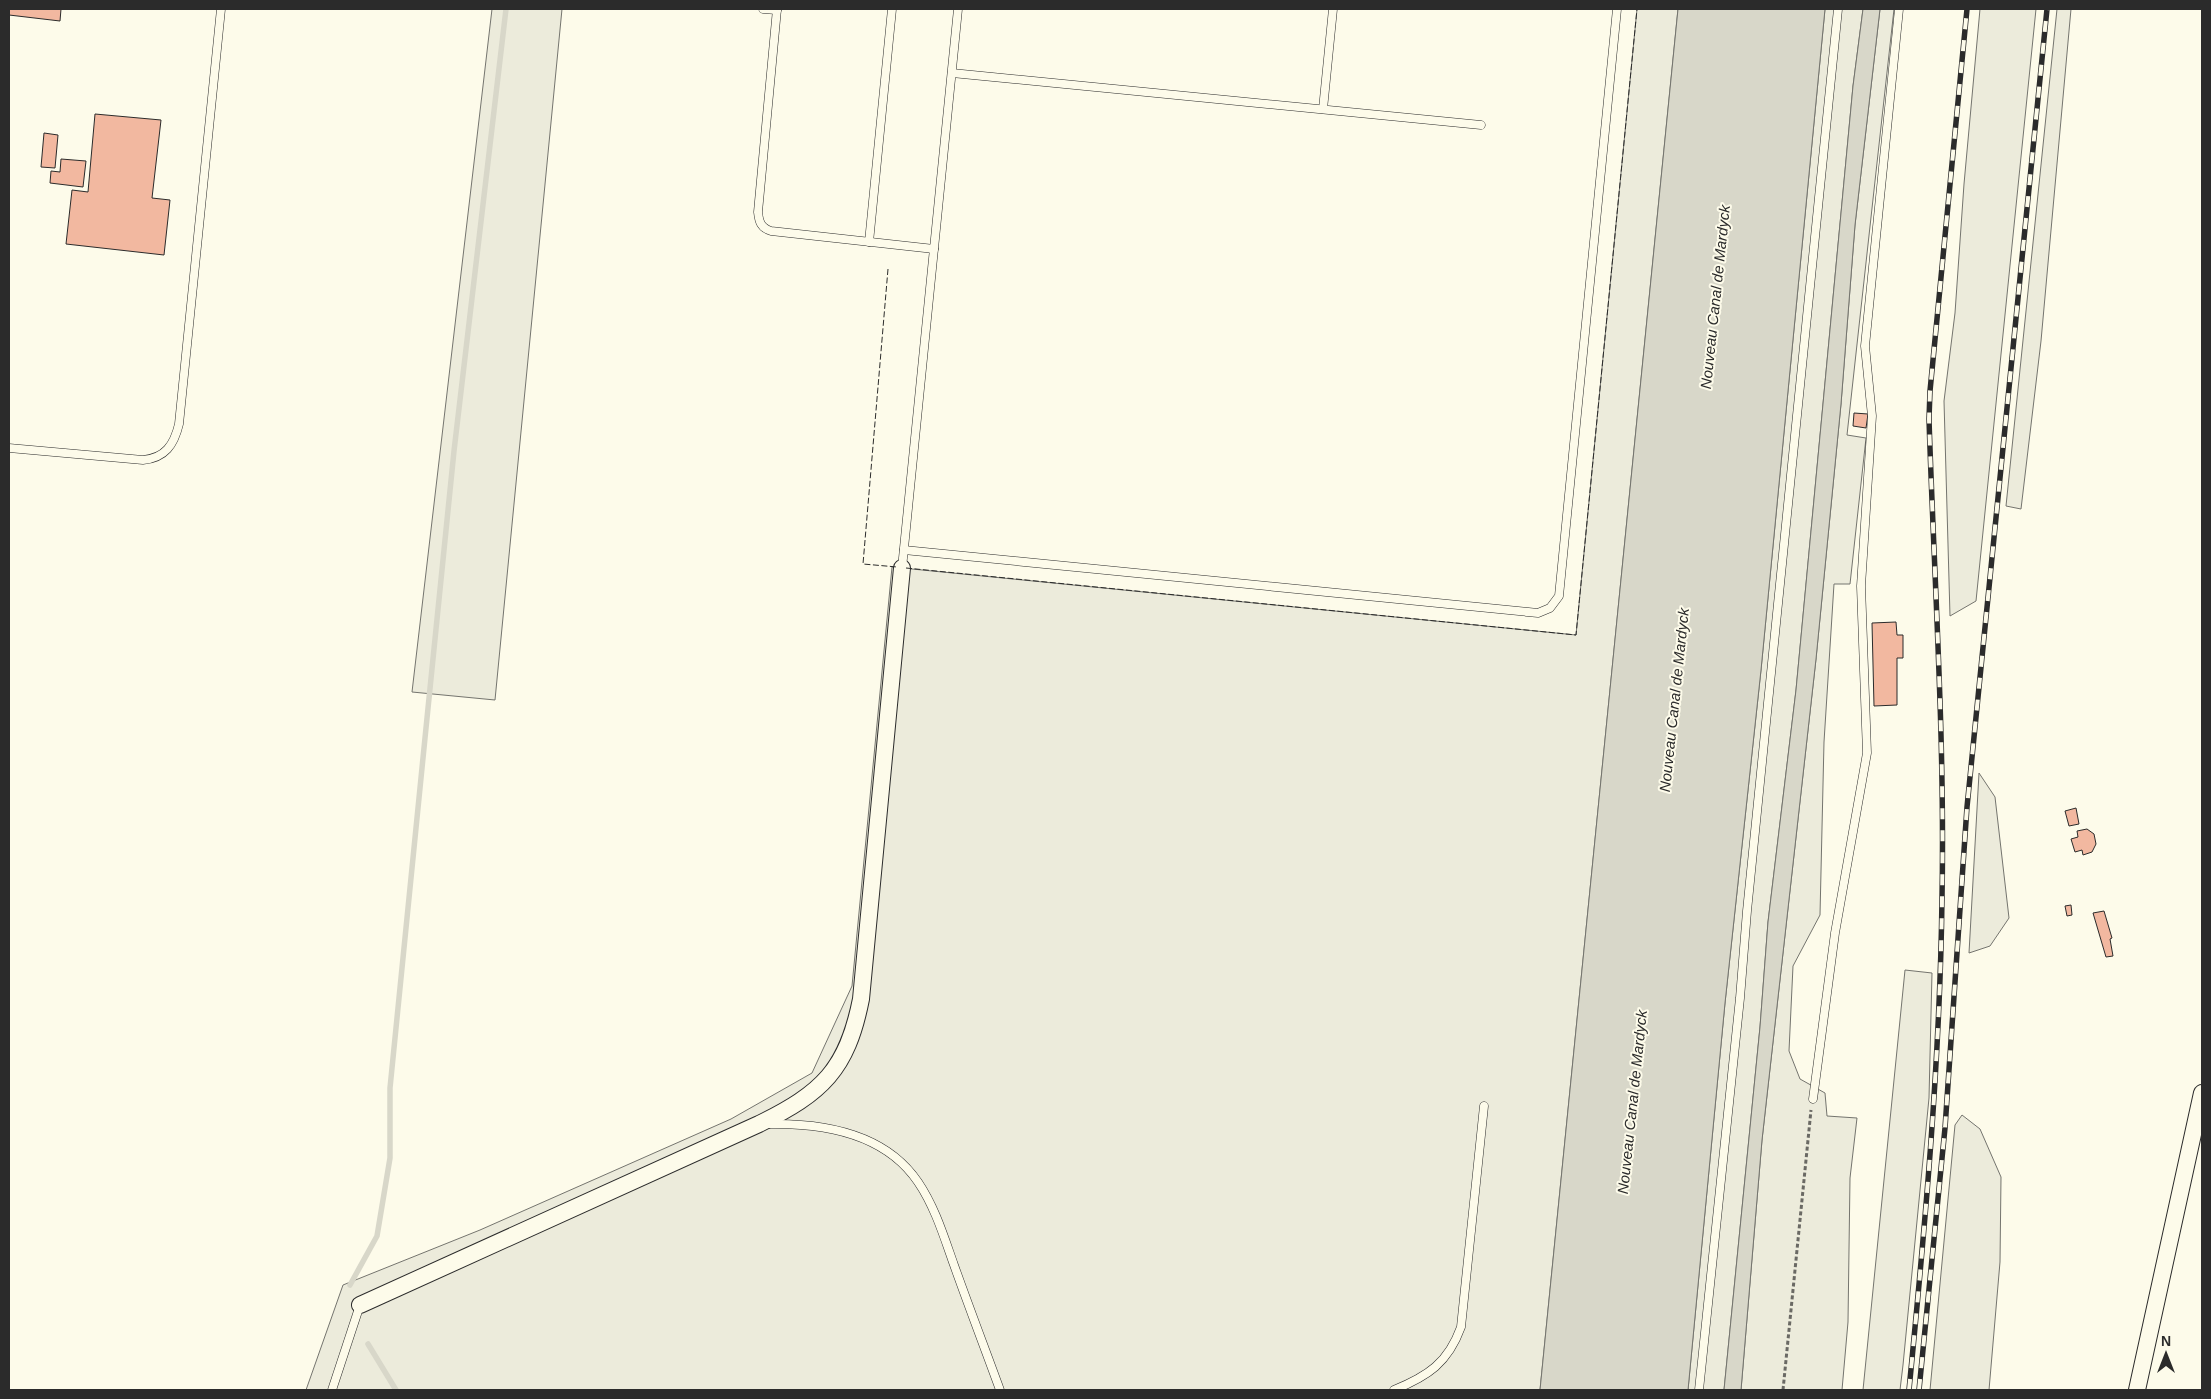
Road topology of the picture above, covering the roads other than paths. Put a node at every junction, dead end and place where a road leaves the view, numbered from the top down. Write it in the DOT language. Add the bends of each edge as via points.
graph roads {
  1 [pos="221,9"];
  2 [pos="763,9"];
  3 [pos="777,9"];
  4 [pos="892,9"];
  5 [pos="958,9"];
  6 [pos="1333,9"];
  7 [pos="1617,9"];
  8 [pos="1838,9"];
  9 [pos="1899,9"];
  10 [pos="952,72"];
  11 [pos="1323,109"];
  12 [pos="1481,125"];
  13 [pos="869,242"];
  14 [pos="934,249"];
  15 [pos="9,448"];
  16 [pos="904,550"];
  17 [pos="902,568"];
  18 [pos="2202,1092"];
  19 [pos="1812,1099"];
  20 [pos="1484,1106"];
  21 [pos="759,1124"];
  22 [pos="360,1305"];
  23 [pos="332,1390"];
  24 [pos="1000,1390"];
  25 [pos="1394,1390"];
  26 [pos="1699,1390"];
  27 [pos="2137,1390"];
  1 -- 15 [label="lane" via="179,424 174,441 164,453 150,460"];
  2 -- 3 [label="lane"];
  3 -- 13 [label="lane" via="758,212 760,223 771,231"];
  4 -- 13 [label="lane"];
  5 -- 10 [label="lane"];
  6 -- 11 [label="lane"];
  7 -- 16 [label="lane" via="1559,596 1550,608 1538,613"];
  8 -- 26 [label="lane"];
  9 -- 19 [label="lane" via="1865,346 1872,416 1862,586 1867,753 1836,925"];
  10 -- 11 [label="lane"];
  10 -- 14 [label="lane"];
  11 -- 12 [label="lane"];
  13 -- 14 [label="lane"];
  14 -- 16 [label="lane"];
  16 -- 17 [label="lane"];
  17 -- 21 [label="street" via="857,1019 842,1060 825,1081 803,1100"];
  18 -- 27 [label="street"];
  20 -- 25 [label="lane" via="1461,1327 1452,1348 1438,1366 1416,1381"];
  21 -- 22 [label="street"];
  21 -- 24 [label="lane" via="806,1124 844,1131 885,1150 908,1169 925,1193 938,1223"];
  22 -- 23 [label="lane"];
}
